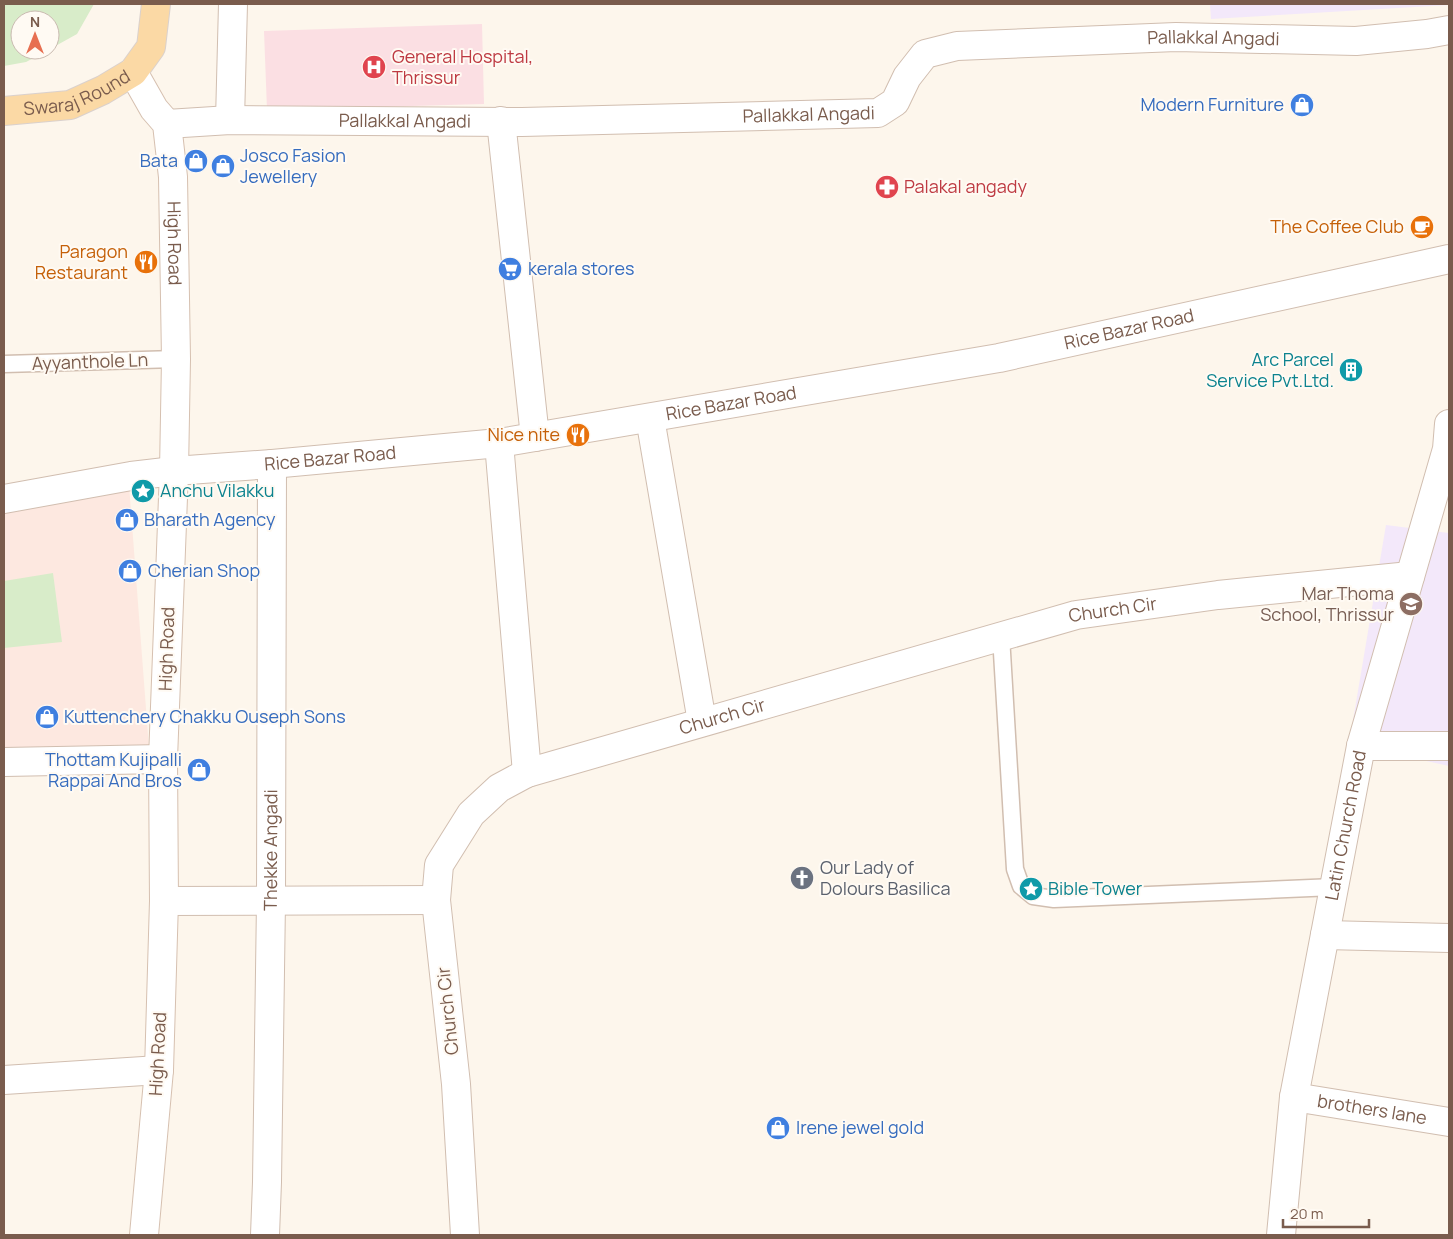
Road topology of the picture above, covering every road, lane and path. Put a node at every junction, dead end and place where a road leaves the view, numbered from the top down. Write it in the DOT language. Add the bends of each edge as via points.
graph roads {
  1 [pos="156,4"];
  2 [pos="233,4"];
  3 [pos="1449,30"];
  4 [pos="133,72"];
  5 [pos="4,111"];
  6 [pos="230,120"];
  7 [pos="501,121"];
  8 [pos="167,124"];
  9 [pos="1449,260"];
  10 [pos="176,359"];
  11 [pos="4,364"];
  12 [pos="650,418"];
  13 [pos="535,437"];
  14 [pos="1448,441"];
  15 [pos="499,444"];
  16 [pos="272,464"];
  17 [pos="174,471"];
  18 [pos="4,499"];
  19 [pos="1410,576"];
  20 [pos="1001,636"];
  21 [pos="702,722"];
  22 [pos="1361,746"];
  23 [pos="1449,746"];
  24 [pos="163,758"];
  25 [pos="4,762"];
  26 [pos="527,773"];
  27 [pos="1334,887"];
  28 [pos="436,900"];
  29 [pos="164,901"];
  30 [pos="270,901"];
  31 [pos="1325,935"];
  32 [pos="1449,938"];
  33 [pos="159,1070"];
  34 [pos="4,1080"];
  35 [pos="1294,1097"];
  36 [pos="1449,1122"];
  37 [pos="144,1235"];
  38 [pos="265,1235"];
  39 [pos="465,1235"];
  40 [pos="1281,1235"];
  1 -- 4 [label="main road, Swaraj Round" via="151,47"];
  2 -- 6 [label="street"];
  3 -- 7 [label="street, Pallakkal Angadi" via="1356,40 1176,37 957,46 925,54 907,77 895,102 878,113"];
  4 -- 5 [label="main road, Swaraj Round" via="70,105"];
  4 -- 8 [label="street"];
  6 -- 7 [label="street, Pallakkal Angadi"];
  6 -- 8 [label="street, Pallakkal Angadi"];
  7 -- 13 [label="street"];
  8 -- 10 [label="street, High Road" via="173,177"];
  9 -- 12 [label="street, Rice Bazar Road" via="999,358"];
  10 -- 11 [label="lane, Ayyanthole Ln"];
  10 -- 17 [label="street, High Road"];
  12 -- 13 [label="street, Rice Bazar Road"];
  12 -- 21 [label="street"];
  13 -- 15 [label="street, Rice Bazar Road"];
  14 -- 19 [label="street, Latin Church Road"];
  15 -- 16 [label="street, Rice Bazar Road"];
  15 -- 26 [label="street"];
  16 -- 17 [label="street, Rice Bazar Road"];
  16 -- 30 [label="street, Thekke Angadi"];
  17 -- 18 [label="street, Rice Bazar Road"];
  17 -- 24 [label="street, High Road"];
  19 -- 20 [label="street, Church Cir" via="1218,595 1076,615"];
  19 -- 22 [label="street, Latin Church Road"];
  20 -- 21 [label="street, Church Cir"];
  20 -- 27 [label="lane" via="1015,869 1020,886 1033,896 1054,899"];
  21 -- 26 [label="street, Church Cir"];
  22 -- 23 [label="street"];
  22 -- 27 [label="street, Latin Church Road"];
  24 -- 25 [label="street"];
  24 -- 29 [label="street, High Road"];
  26 -- 28 [label="street, Church Cir" via="499,788 471,814 439,865"];
  27 -- 31 [label="street, Latin Church Road"];
  28 -- 30 [label="street"];
  28 -- 39 [label="street, Church Cir" via="456,1084"];
  29 -- 30 [label="street"];
  29 -- 33 [label="street, High Road"];
  30 -- 38 [label="street, Thekke Angadi"];
  31 -- 32 [label="street"];
  31 -- 35 [label="street, Latin Church Road"];
  33 -- 34 [label="street"];
  33 -- 37 [label="street, High Road"];
  35 -- 36 [label="street, brothers lane"];
  35 -- 40 [label="street, Latin Church Road"];
}
